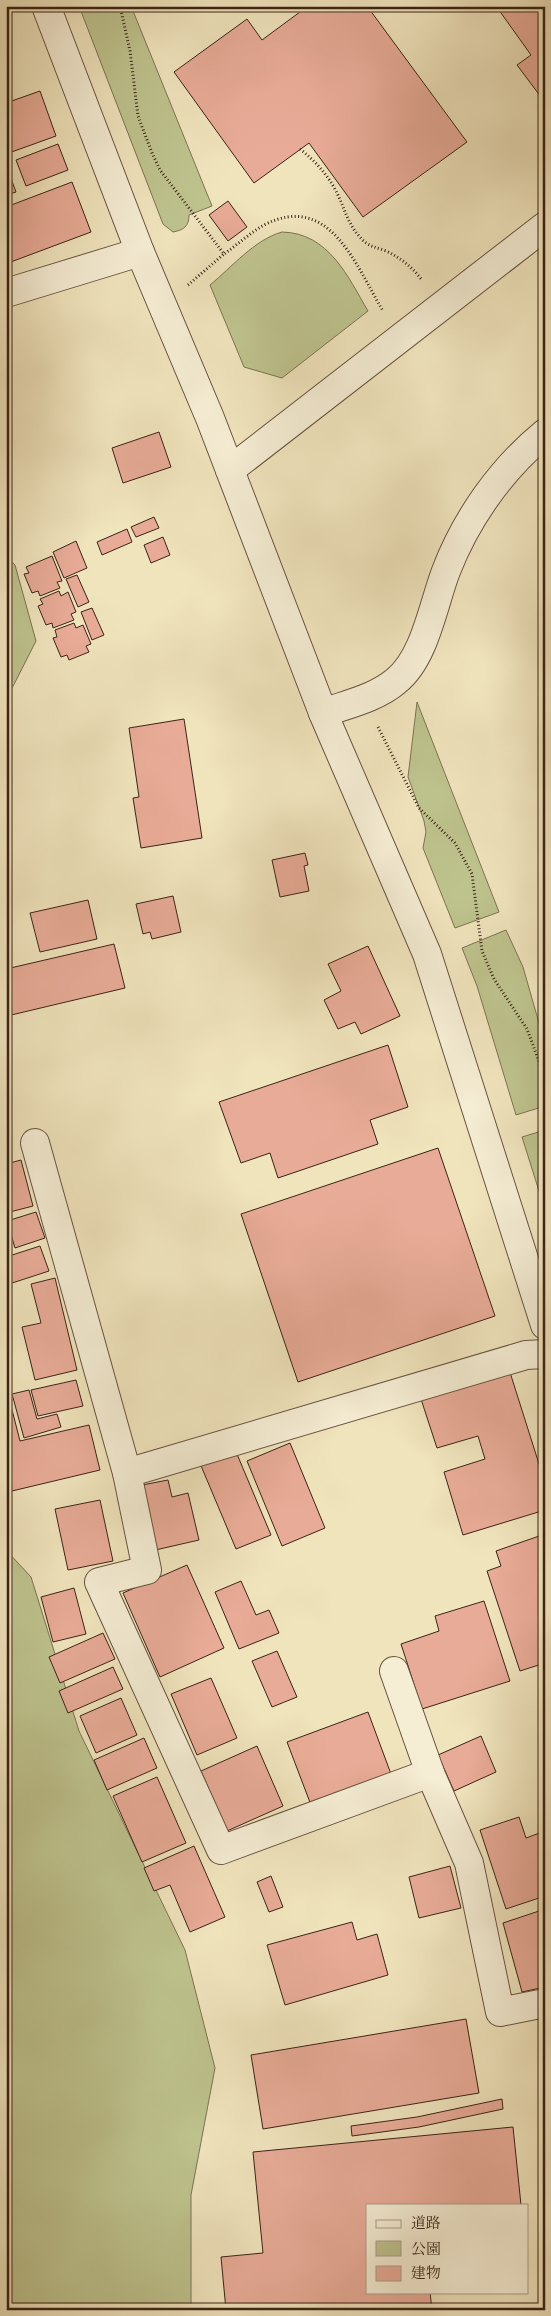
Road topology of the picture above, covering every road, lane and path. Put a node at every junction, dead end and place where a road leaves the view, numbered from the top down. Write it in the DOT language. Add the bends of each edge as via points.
graph roads {
  1 [pos="46,6"];
  2 [pos="120,6"];
  3 [pos="300,149"];
  4 [pos="545,226"];
  5 [pos="140,252"];
  6 [pos="224,254"];
  7 [pos="427,286"];
  8 [pos="185,287"];
  9 [pos="6,294"];
  10 [pos="386,318"];
  11 [pos="545,433"];
  12 [pos="230,470"];
  13 [pos="323,713"];
  14 [pos="374,718"];
  15 [pos="545,1094"];
  16 [pos="35,1143"];
  17 [pos="545,1325"];
  18 [pos="545,1354"];
  19 [pos="127,1473"];
  20 [pos="394,1671"];
  21 [pos="430,1773"];
  22 [pos="545,2003"];
  1 -- 5 [label="street"];
  2 -- 6 [label="path" via="126,27 138,116 144,134 160,170"];
  3 -- 7 [label="path" via="326,175 360,237 369,246 401,259"];
  4 -- 12 [label="street"];
  5 -- 9 [label="street"];
  5 -- 12 [label="street"];
  6 -- 8 [label="path"];
  6 -- 10 [label="path" via="264,225 294,216 308,216 323,223 337,237"];
  11 -- 13 [label="street" via="511,464 466,528 446,570 414,662 398,680 381,692"];
  12 -- 13 [label="street"];
  13 -- 17 [label="street" via="427,954"];
  14 -- 15 [label="path" via="419,808 455,843 472,874 476,917 486,962 527,1029 540,1064"];
  16 -- 19 [label="street"];
  18 -- 19 [label="street" via="526,1355"];
  19 -- 21 [label="street" via="147,1570 99,1582 221,1850"];
  20 -- 21 [label="street"];
  21 -- 22 [label="street" via="469,1862 500,2012"];
}
